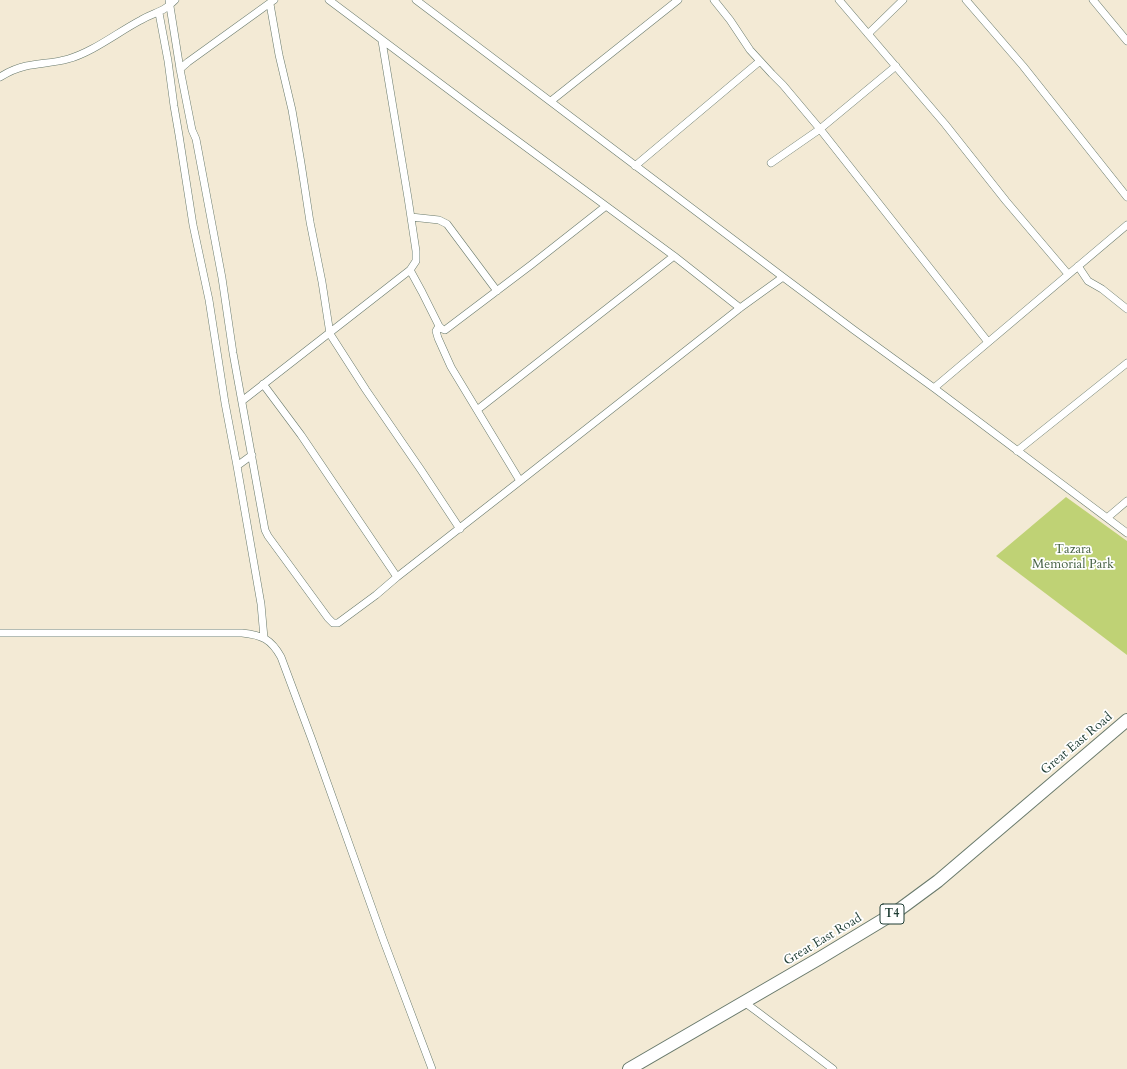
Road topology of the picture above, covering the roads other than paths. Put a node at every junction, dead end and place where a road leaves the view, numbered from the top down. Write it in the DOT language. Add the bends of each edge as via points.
graph roads {
  1 [pos="329,0"];
  2 [pos="416,0"];
  3 [pos="678,0"];
  4 [pos="714,0"];
  5 [pos="839,0"];
  6 [pos="904,0"];
  7 [pos="967,0"];
  8 [pos="1093,0"];
  9 [pos="171,2"];
  10 [pos="272,2"];
  11 [pos="158,13"];
  12 [pos="868,34"];
  13 [pos="382,41"];
  14 [pos="1127,41"];
  15 [pos="760,61"];
  16 [pos="896,66"];
  17 [pos="180,69"];
  18 [pos="0,76"];
  19 [pos="551,101"];
  20 [pos="820,129"];
  21 [pos="771,164"];
  22 [pos="635,166"];
  23 [pos="1127,197"];
  24 [pos="606,206"];
  25 [pos="411,216"];
  26 [pos="1127,225"];
  27 [pos="674,256"];
  28 [pos="1078,266"];
  29 [pos="410,270"];
  30 [pos="1068,274"];
  31 [pos="783,277"];
  32 [pos="497,291"];
  33 [pos="740,308"];
  34 [pos="1127,309"];
  35 [pos="439,326"];
  36 [pos="330,332"];
  37 [pos="988,342"];
  38 [pos="1127,363"];
  39 [pos="263,384"];
  40 [pos="934,388"];
  41 [pos="242,401"];
  42 [pos="477,410"];
  43 [pos="1018,450"];
  44 [pos="252,455"];
  45 [pos="237,466"];
  46 [pos="520,481"];
  47 [pos="1127,501"];
  48 [pos="1107,518"];
  49 [pos="460,529"];
  50 [pos="1127,533"];
  51 [pos="397,577"];
  52 [pos="0,633"];
  53 [pos="264,638"];
  54 [pos="1127,720"];
  55 [pos="744,1002"];
  56 [pos="432,1069"];
  57 [pos="629,1069"];
  58 [pos="833,1069"];
  1 -- 13 [label="street"];
  2 -- 19 [label="street"];
  3 -- 19 [label="street"];
  4 -- 15 [label="street"];
  5 -- 12 [label="street"];
  6 -- 12 [label="street"];
  7 -- 23 [label="street"];
  8 -- 14 [label="street"];
  9 -- 11 [label="street"];
  9 -- 17 [label="street"];
  10 -- 17 [label="street"];
  10 -- 36 [label="street" via="279,55 292,110"];
  11 -- 18 [label="street" via="142,19 69,59 25,66"];
  11 -- 45 [label="street"];
  12 -- 16 [label="street"];
  13 -- 24 [label="street"];
  13 -- 25 [label="street"];
  15 -- 20 [label="street"];
  15 -- 22 [label="street"];
  16 -- 20 [label="street"];
  16 -- 30 [label="street"];
  17 -- 41 [label="street" via="211,217"];
  19 -- 22 [label="street"];
  20 -- 21 [label="street"];
  20 -- 37 [label="street"];
  22 -- 31 [label="street"];
  24 -- 27 [label="street"];
  24 -- 32 [label="street"];
  25 -- 29 [label="street" via="416,261"];
  25 -- 32 [label="street" via="439,220 448,224"];
  26 -- 28 [label="street"];
  27 -- 33 [label="street"];
  27 -- 42 [label="street"];
  28 -- 30 [label="street"];
  28 -- 34 [label="street" via="1088,281"];
  29 -- 35 [label="street"];
  29 -- 36 [label="street"];
  30 -- 37 [label="street"];
  31 -- 33 [label="street"];
  31 -- 40 [label="street"];
  32 -- 35 [label="street" via="444,330"];
  33 -- 46 [label="street"];
  35 -- 42 [label="street" via="436,331 438,338 451,367"];
  36 -- 39 [label="street"];
  36 -- 49 [label="street"];
  37 -- 40 [label="street"];
  38 -- 43 [label="street"];
  39 -- 41 [label="street"];
  39 -- 51 [label="street"];
  40 -- 43 [label="street"];
  41 -- 44 [label="street"];
  42 -- 46 [label="street"];
  43 -- 48 [label="street"];
  44 -- 45 [label="street"];
  44 -- 51 [label="street" via="263,523 268,536 333,623 338,623"];
  45 -- 53 [label="street" via="261,604"];
  46 -- 49 [label="street"];
  47 -- 48 [label="street"];
  48 -- 50 [label="street"];
  49 -- 51 [label="street"];
  52 -- 53 [label="street" via="242,633 256,634"];
  53 -- 56 [label="street" via="281,657"];
  54 -- 55 [label="highway, Great East Road / T4" via="916,898"];
  55 -- 57 [label="highway, Great East Road / T4"];
  55 -- 58 [label="street"];
}
